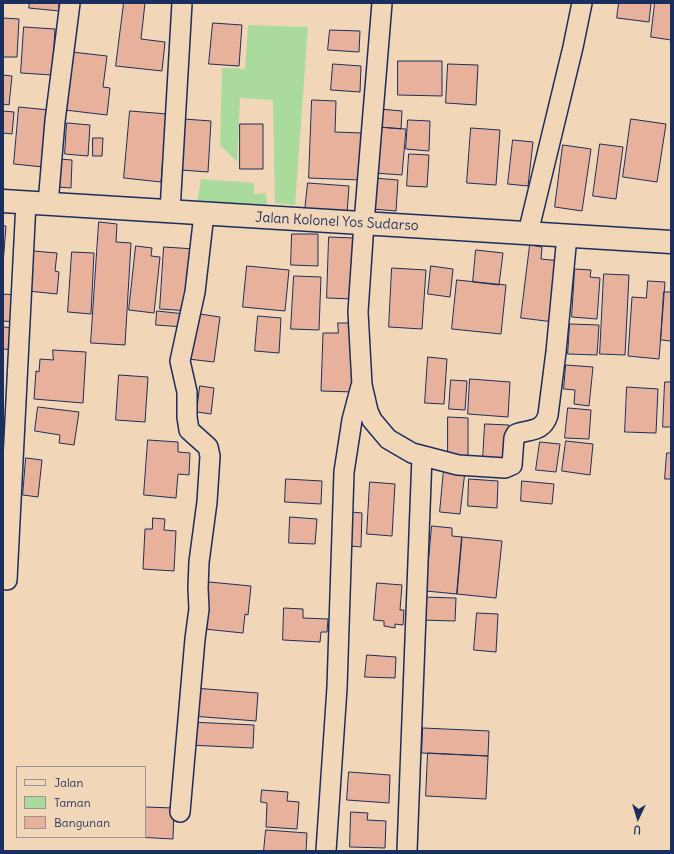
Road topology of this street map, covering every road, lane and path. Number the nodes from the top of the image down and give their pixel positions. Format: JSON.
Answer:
{"nodes":[{"id":1,"x":70,"y":3,"type":"edge"},
{"id":2,"x":182,"y":3,"type":"edge"},
{"id":3,"x":382,"y":3,"type":"edge"},
{"id":4,"x":582,"y":3,"type":"edge"},
{"id":5,"x":3,"y":201,"type":"edge"},
{"id":6,"x":26,"y":202,"type":"junction"},
{"id":7,"x":48,"y":204,"type":"junction"},
{"id":8,"x":170,"y":211,"type":"junction"},
{"id":9,"x":204,"y":214,"type":"junction"},
{"id":10,"x":364,"y":223,"type":"junction"},
{"id":11,"x":528,"y":233,"type":"junction"},
{"id":12,"x":567,"y":236,"type":"junction"},
{"id":13,"x":671,"y":242,"type":"edge"},
{"id":14,"x":362,"y":385,"type":"junction"},
{"id":15,"x":422,"y":456,"type":"junction"},
{"id":16,"x":8,"y":580,"type":"dead end"},
{"id":17,"x":180,"y":812,"type":"dead end"},
{"id":18,"x":326,"y":851,"type":"edge"},
{"id":19,"x":407,"y":851,"type":"edge"}],
"edges":[{"from":1,"to":7,"type":"street"},
{"from":2,"to":8,"type":"street"},
{"from":3,"to":10,"type":"street"},
{"from":4,"to":11,"type":"street"},
{"from":5,"to":6,"type":"street","name":"Jalan Kolonel Yos Sudarso"},
{"from":6,"to":7,"type":"street","name":"Jalan Kolonel Yos Sudarso"},
{"from":6,"to":16,"type":"street"},
{"from":7,"to":8,"type":"street","name":"Jalan Kolonel Yos Sudarso"},
{"from":8,"to":9,"type":"street","name":"Jalan Kolonel Yos Sudarso"},
{"from":9,"to":10,"type":"street","name":"Jalan Kolonel Yos Sudarso"},
{"from":9,"to":17,"type":"street"},
{"from":10,"to":11,"type":"street","name":"Jalan Kolonel Yos Sudarso"},
{"from":10,"to":14,"type":"street"},
{"from":11,"to":12,"type":"street","name":"Jalan Kolonel Yos Sudarso"},
{"from":12,"to":13,"type":"street","name":"Jalan Kolonel Yos Sudarso"},
{"from":12,"to":15,"type":"street"},
{"from":14,"to":15,"type":"street"},
{"from":14,"to":18,"type":"street"},
{"from":15,"to":19,"type":"street"}]}
